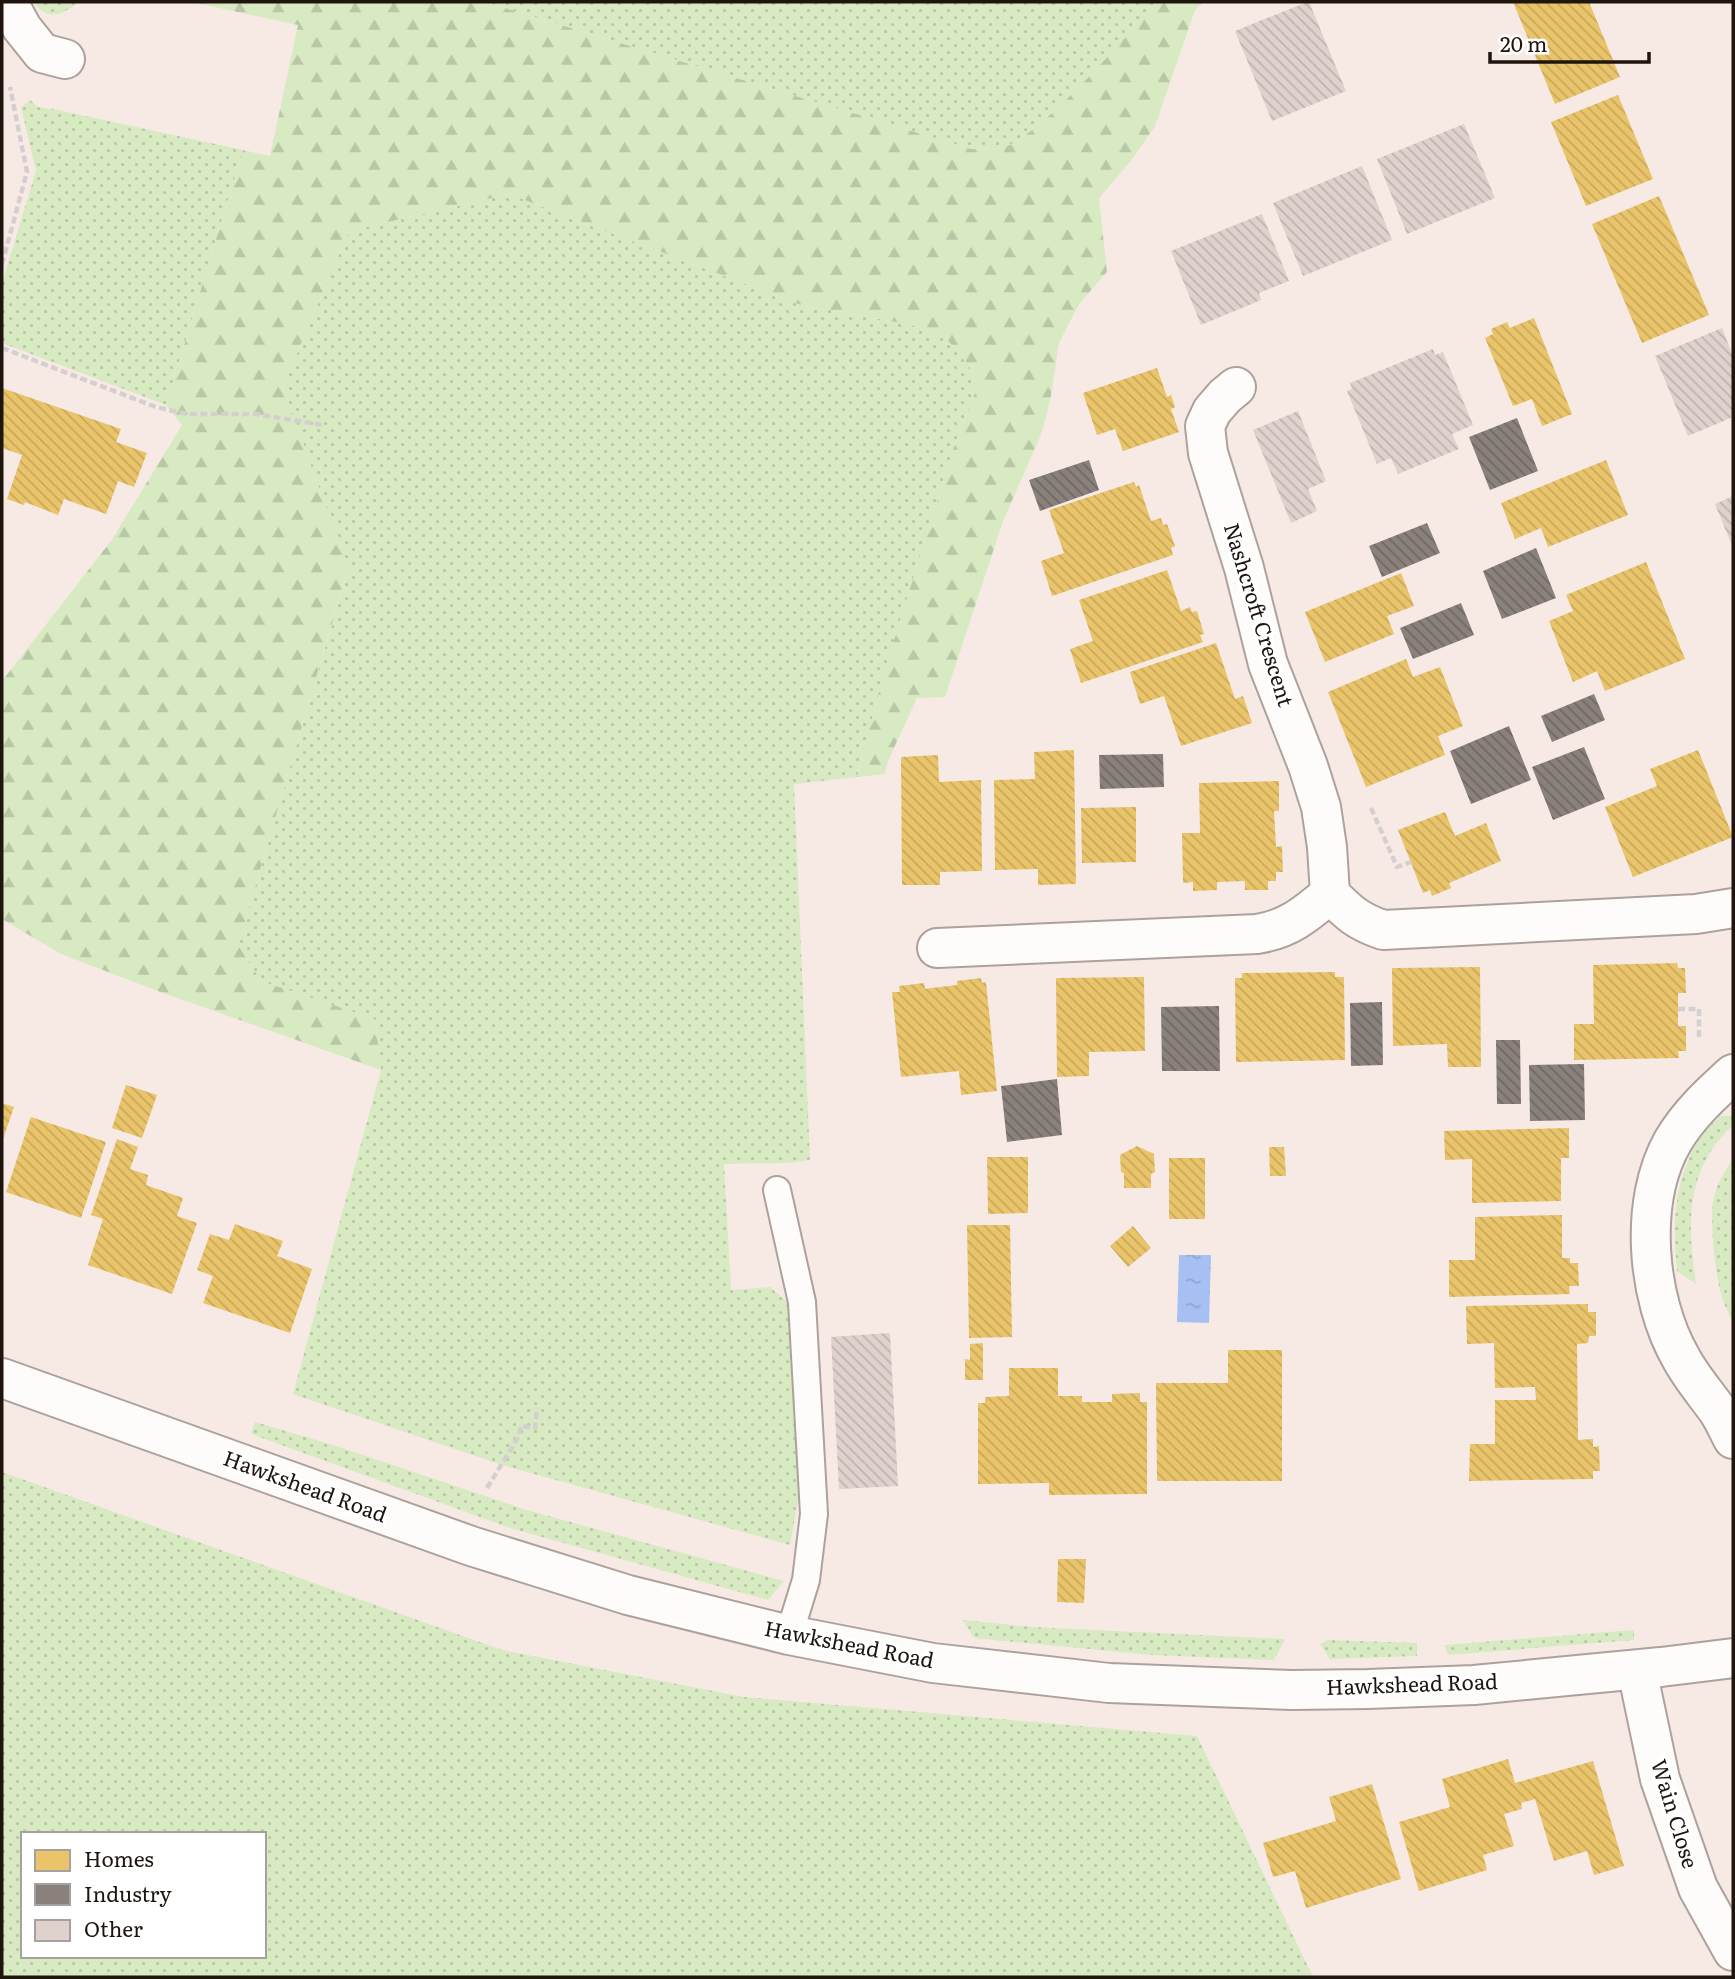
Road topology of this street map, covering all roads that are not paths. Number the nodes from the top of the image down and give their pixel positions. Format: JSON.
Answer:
{"nodes":[{"id":1,"x":8,"y":2,"type":"edge"},
{"id":2,"x":54,"y":56,"type":"road end"},
{"id":3,"x":1236,"y":387,"type":"dead end"},
{"id":4,"x":1330,"y":894,"type":"junction"},
{"id":5,"x":1733,"y":908,"type":"edge"},
{"id":6,"x":937,"y":948,"type":"dead end"},
{"id":7,"x":1733,"y":1074,"type":"edge"},
{"id":8,"x":777,"y":1190,"type":"dead end"},
{"id":9,"x":2,"y":1378,"type":"edge"},
{"id":10,"x":1733,"y":1439,"type":"edge"},
{"id":11,"x":789,"y":1635,"type":"junction"},
{"id":12,"x":1733,"y":1658,"type":"edge"},
{"id":13,"x":1637,"y":1670,"type":"junction"},
{"id":14,"x":1733,"y":1951,"type":"edge"}],
"edges":[{"from":1,"to":2,"type":"street"},
{"from":3,"to":4,"type":"street","name":"Nashcroft Crescent"},
{"from":4,"to":5,"type":"street"},
{"from":4,"to":6,"type":"street"},
{"from":7,"to":10,"type":"street"},
{"from":8,"to":11,"type":"lane"},
{"from":9,"to":11,"type":"street","name":"Hawkshead Road"},
{"from":11,"to":13,"type":"street","name":"Hawkshead Road"},
{"from":12,"to":13,"type":"street","name":"Hawkshead Road"},
{"from":13,"to":14,"type":"street","name":"Wain Close"}]}
